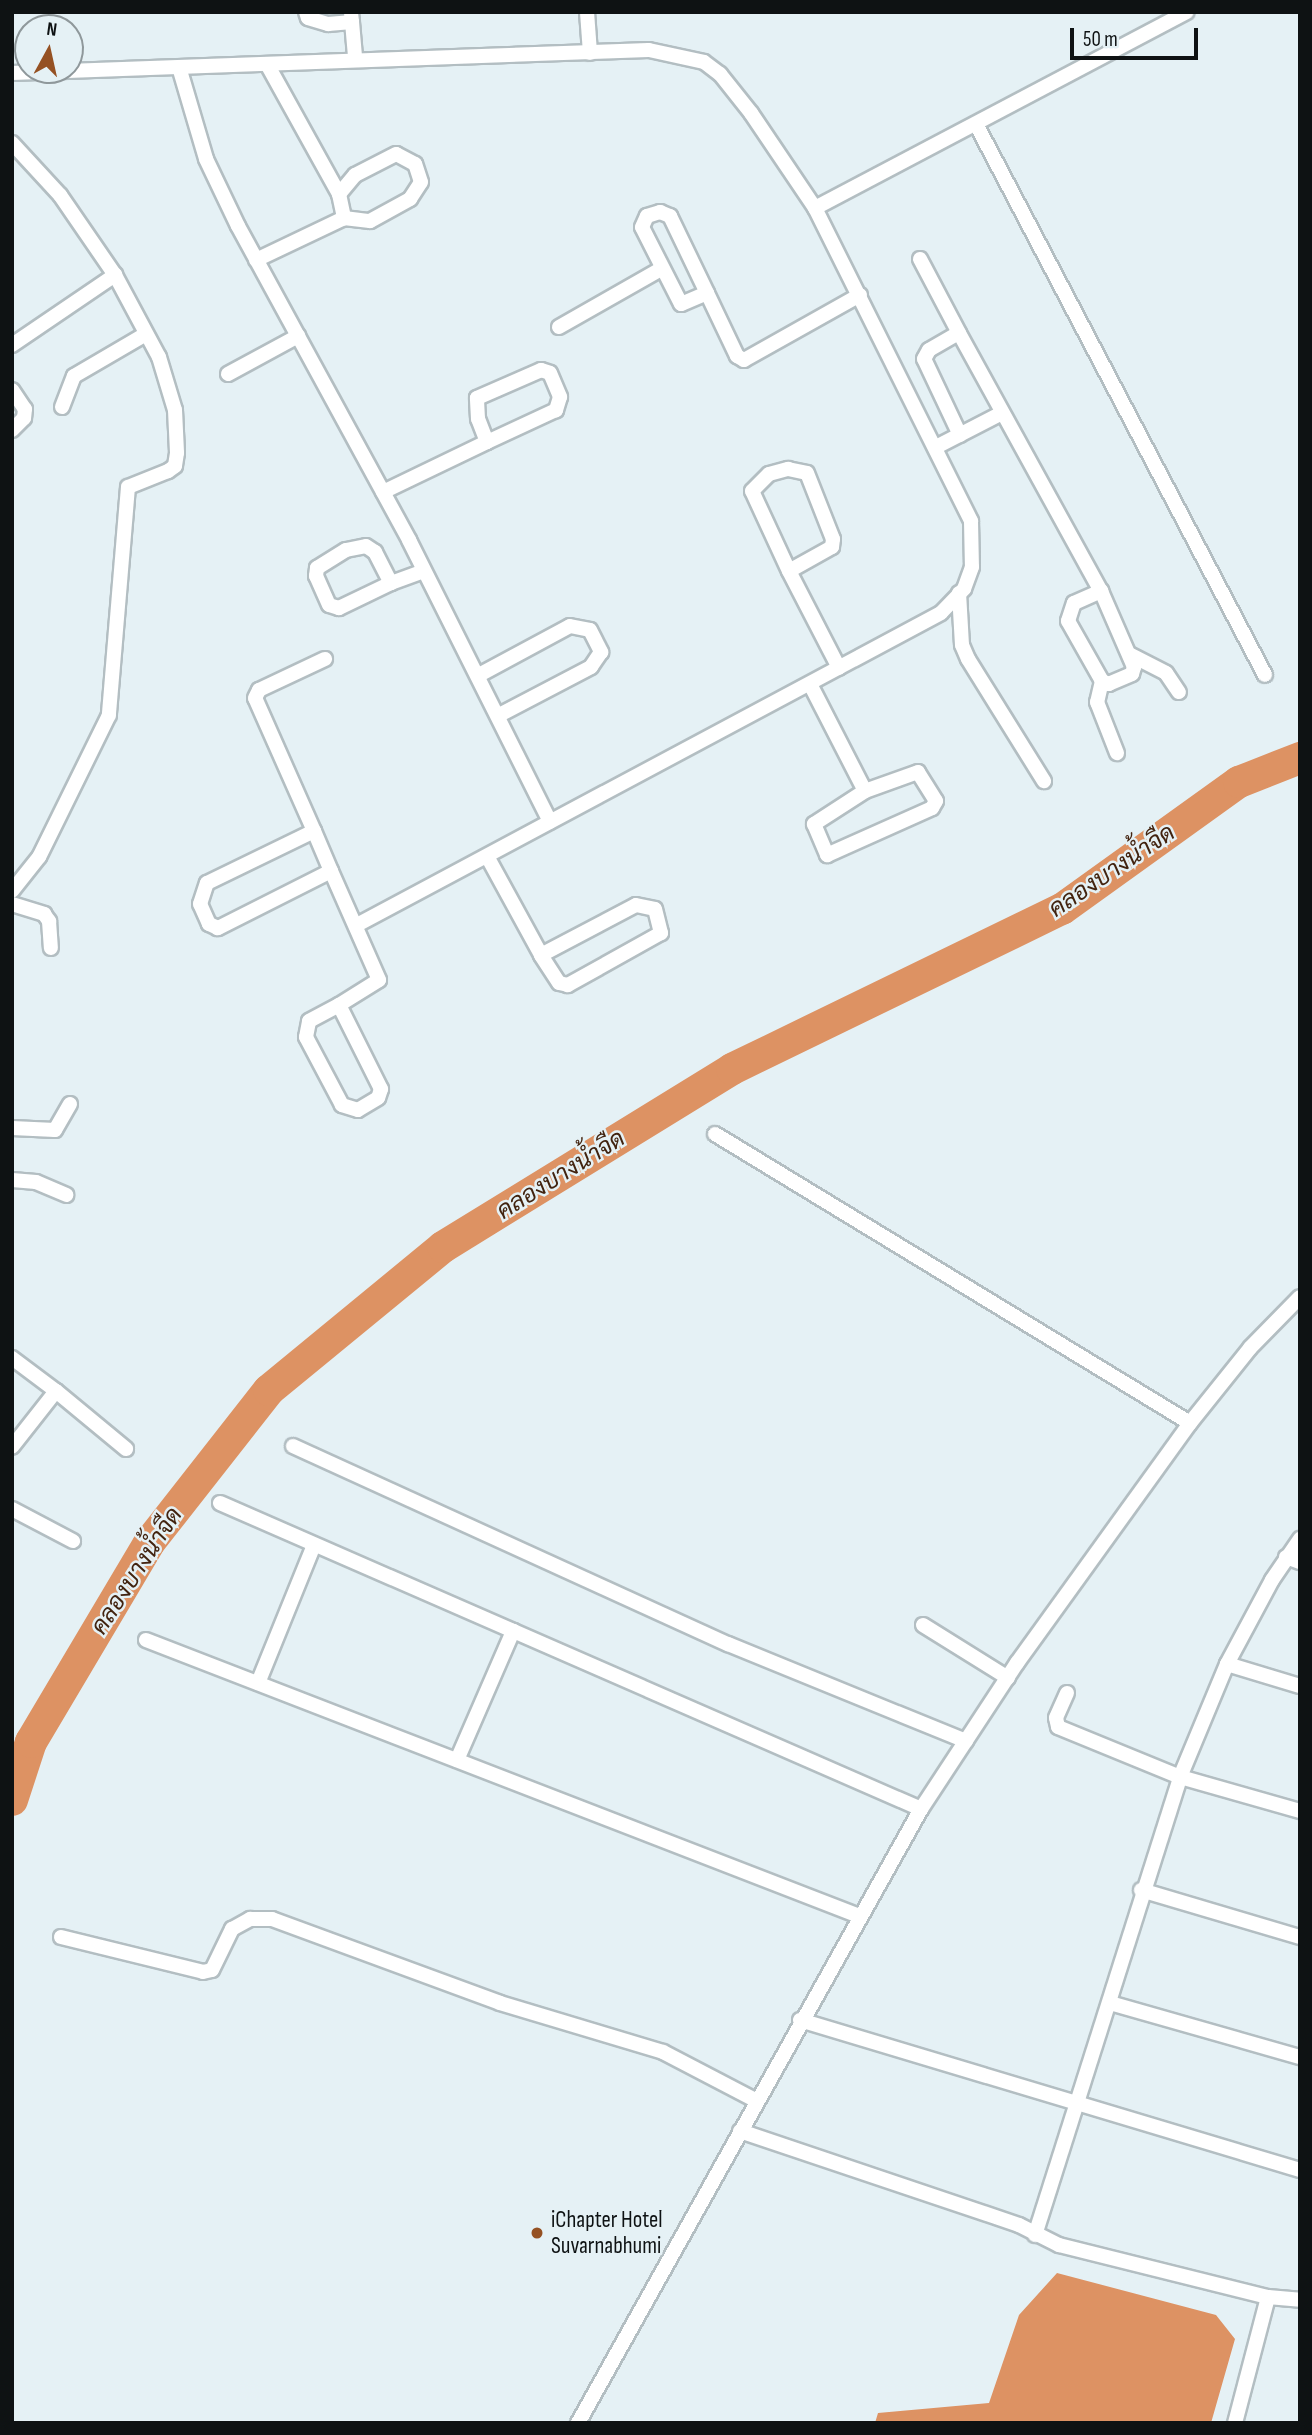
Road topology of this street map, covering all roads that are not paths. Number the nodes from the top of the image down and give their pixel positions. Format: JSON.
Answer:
{"nodes":[{"id":1,"x":306,"y":12,"type":"edge"},
{"id":2,"x":587,"y":12,"type":"edge"},
{"id":3,"x":1186,"y":12,"type":"edge"},
{"id":4,"x":351,"y":17,"type":"edge"},
{"id":5,"x":590,"y":53,"type":"junction"},
{"id":6,"x":355,"y":60,"type":"junction"},
{"id":7,"x":267,"y":64,"type":"junction"},
{"id":8,"x":179,"y":67,"type":"junction"},
{"id":9,"x":12,"y":73,"type":"edge"},
{"id":10,"x":976,"y":124,"type":"junction"},
{"id":11,"x":12,"y":144,"type":"edge"},
{"id":12,"x":339,"y":194,"type":"junction"},
{"id":13,"x":815,"y":208,"type":"junction"},
{"id":14,"x":344,"y":218,"type":"junction"},
{"id":15,"x":920,"y":259,"type":"dead end"},
{"id":16,"x":256,"y":260,"type":"junction"},
{"id":17,"x":661,"y":269,"type":"junction"},
{"id":18,"x":115,"y":275,"type":"junction"},
{"id":19,"x":707,"y":293,"type":"junction"},
{"id":20,"x":860,"y":295,"type":"junction"},
{"id":21,"x":559,"y":327,"type":"dead end"},
{"id":22,"x":959,"y":332,"type":"junction"},
{"id":23,"x":146,"y":334,"type":"junction"},
{"id":24,"x":298,"y":336,"type":"junction"},
{"id":25,"x":12,"y":345,"type":"edge"},
{"id":26,"x":228,"y":374,"type":"dead end"},
{"id":27,"x":12,"y":390,"type":"edge"},
{"id":28,"x":62,"y":407,"type":"dead end"},
{"id":29,"x":1000,"y":414,"type":"junction"},
{"id":30,"x":12,"y":430,"type":"edge"},
{"id":31,"x":960,"y":435,"type":"junction"},
{"id":32,"x":486,"y":442,"type":"junction"},
{"id":33,"x":936,"y":447,"type":"junction"},
{"id":34,"x":383,"y":492,"type":"junction"},
{"id":35,"x":424,"y":571,"type":"junction"},
{"id":36,"x":789,"y":571,"type":"junction"},
{"id":37,"x":391,"y":583,"type":"junction"},
{"id":38,"x":1101,"y":591,"type":"junction"},
{"id":39,"x":959,"y":593,"type":"junction"},
{"id":40,"x":1130,"y":655,"type":"junction"},
{"id":41,"x":326,"y":659,"type":"dead end"},
{"id":42,"x":839,"y":668,"type":"junction"},
{"id":43,"x":479,"y":675,"type":"junction"},
{"id":44,"x":1265,"y":675,"type":"dead end"},
{"id":45,"x":1102,"y":681,"type":"junction"},
{"id":46,"x":810,"y":684,"type":"junction"},
{"id":47,"x":1179,"y":692,"type":"dead end"},
{"id":48,"x":499,"y":715,"type":"junction"},
{"id":49,"x":1117,"y":753,"type":"dead end"},
{"id":50,"x":1044,"y":781,"type":"dead end"},
{"id":51,"x":864,"y":791,"type":"junction"},
{"id":52,"x":550,"y":822,"type":"junction"},
{"id":53,"x":314,"y":831,"type":"junction"},
{"id":54,"x":488,"y":858,"type":"junction"},
{"id":55,"x":331,"y":871,"type":"junction"},
{"id":56,"x":12,"y":891,"type":"edge"},
{"id":57,"x":12,"y":904,"type":"edge"},
{"id":58,"x":357,"y":925,"type":"junction"},
{"id":59,"x":51,"y":948,"type":"dead end"},
{"id":60,"x":541,"y":955,"type":"junction"},
{"id":61,"x":339,"y":1005,"type":"junction"},
{"id":62,"x":70,"y":1104,"type":"dead end"},
{"id":63,"x":12,"y":1128,"type":"edge"},
{"id":64,"x":715,"y":1134,"type":"dead end"},
{"id":65,"x":12,"y":1180,"type":"edge"},
{"id":66,"x":66,"y":1195,"type":"dead end"},
{"id":67,"x":1300,"y":1297,"type":"edge"},
{"id":68,"x":12,"y":1358,"type":"edge"},
{"id":69,"x":56,"y":1391,"type":"junction"},
{"id":70,"x":1190,"y":1423,"type":"junction"},
{"id":71,"x":293,"y":1446,"type":"dead end"},
{"id":72,"x":12,"y":1447,"type":"edge"},
{"id":73,"x":126,"y":1449,"type":"dead end"},
{"id":74,"x":220,"y":1503,"type":"dead end"},
{"id":75,"x":12,"y":1509,"type":"edge"},
{"id":76,"x":1300,"y":1539,"type":"edge"},
{"id":77,"x":73,"y":1541,"type":"dead end"},
{"id":78,"x":314,"y":1545,"type":"junction"},
{"id":79,"x":1293,"y":1559,"type":"edge"},
{"id":80,"x":923,"y":1625,"type":"dead end"},
{"id":81,"x":513,"y":1631,"type":"junction"},
{"id":82,"x":146,"y":1640,"type":"dead end"},
{"id":83,"x":1227,"y":1664,"type":"junction"},
{"id":84,"x":1008,"y":1678,"type":"junction"},
{"id":85,"x":258,"y":1683,"type":"junction"},
{"id":86,"x":1300,"y":1686,"type":"edge"},
{"id":87,"x":1067,"y":1693,"type":"dead end"},
{"id":88,"x":966,"y":1741,"type":"junction"},
{"id":89,"x":457,"y":1760,"type":"junction"},
{"id":90,"x":1180,"y":1777,"type":"junction"},
{"id":91,"x":921,"y":1809,"type":"junction"},
{"id":92,"x":1300,"y":1811,"type":"edge"},
{"id":93,"x":1141,"y":1890,"type":"junction"},
{"id":94,"x":859,"y":1916,"type":"junction"},
{"id":95,"x":61,"y":1937,"type":"dead end"},
{"id":96,"x":1300,"y":1937,"type":"edge"},
{"id":97,"x":1110,"y":2003,"type":"junction"},
{"id":98,"x":800,"y":2020,"type":"junction"},
{"id":99,"x":1300,"y":2057,"type":"edge"},
{"id":100,"x":757,"y":2101,"type":"junction"},
{"id":101,"x":1078,"y":2103,"type":"junction"},
{"id":102,"x":740,"y":2131,"type":"junction"},
{"id":103,"x":1300,"y":2170,"type":"edge"},
{"id":104,"x":1035,"y":2235,"type":"junction"},
{"id":105,"x":1268,"y":2297,"type":"junction"},
{"id":106,"x":1300,"y":2300,"type":"edge"},
{"id":107,"x":578,"y":2423,"type":"edge"},
{"id":108,"x":1235,"y":2423,"type":"edge"}],
"edges":[{"from":1,"to":4,"type":"street"},
{"from":2,"to":5,"type":"street"},
{"from":3,"to":10,"type":"street"},
{"from":4,"to":6,"type":"street"},
{"from":5,"to":6,"type":"street"},
{"from":5,"to":13,"type":"street"},
{"from":6,"to":7,"type":"street"},
{"from":7,"to":8,"type":"street"},
{"from":7,"to":12,"type":"street"},
{"from":8,"to":9,"type":"street"},
{"from":8,"to":16,"type":"street"},
{"from":10,"to":13,"type":"street"},
{"from":10,"to":44,"type":"street"},
{"from":11,"to":18,"type":"street"},
{"from":12,"to":14,"type":"street"},
{"from":12,"to":14,"type":"street"},
{"from":13,"to":20,"type":"street"},
{"from":14,"to":16,"type":"street"},
{"from":15,"to":22,"type":"street"},
{"from":16,"to":24,"type":"street"},
{"from":17,"to":19,"type":"street"},
{"from":17,"to":19,"type":"street"},
{"from":17,"to":21,"type":"street"},
{"from":18,"to":23,"type":"street"},
{"from":18,"to":25,"type":"street"},
{"from":19,"to":20,"type":"street"},
{"from":20,"to":33,"type":"street"},
{"from":22,"to":29,"type":"street"},
{"from":22,"to":31,"type":"street"},
{"from":23,"to":28,"type":"street"},
{"from":23,"to":56,"type":"street"},
{"from":24,"to":26,"type":"street"},
{"from":24,"to":34,"type":"street"},
{"from":27,"to":30,"type":"street"},
{"from":29,"to":31,"type":"street"},
{"from":29,"to":38,"type":"street"},
{"from":31,"to":33,"type":"street"},
{"from":32,"to":32,"type":"street"},
{"from":32,"to":34,"type":"street"},
{"from":33,"to":39,"type":"street"},
{"from":34,"to":35,"type":"street"},
{"from":35,"to":37,"type":"street"},
{"from":35,"to":43,"type":"street"},
{"from":36,"to":36,"type":"street"},
{"from":36,"to":42,"type":"street"},
{"from":37,"to":37,"type":"street"},
{"from":38,"to":40,"type":"street"},
{"from":38,"to":45,"type":"street"},
{"from":39,"to":42,"type":"street"},
{"from":39,"to":50,"type":"street"},
{"from":40,"to":45,"type":"street"},
{"from":40,"to":47,"type":"street"},
{"from":41,"to":53,"type":"street"},
{"from":42,"to":46,"type":"street"},
{"from":43,"to":48,"type":"street"},
{"from":43,"to":48,"type":"street"},
{"from":45,"to":49,"type":"street"},
{"from":46,"to":51,"type":"street"},
{"from":46,"to":52,"type":"street"},
{"from":48,"to":52,"type":"street"},
{"from":51,"to":51,"type":"street"},
{"from":52,"to":54,"type":"street"},
{"from":53,"to":55,"type":"street"},
{"from":53,"to":55,"type":"street"},
{"from":54,"to":58,"type":"street"},
{"from":54,"to":60,"type":"street"},
{"from":55,"to":58,"type":"street"},
{"from":57,"to":59,"type":"street"},
{"from":58,"to":61,"type":"street"},
{"from":60,"to":60,"type":"street"},
{"from":61,"to":61,"type":"street"},
{"from":62,"to":63,"type":"street"},
{"from":64,"to":70,"type":"street"},
{"from":65,"to":66,"type":"street"},
{"from":67,"to":70,"type":"street"},
{"from":68,"to":69,"type":"street"},
{"from":69,"to":72,"type":"street"},
{"from":69,"to":73,"type":"street"},
{"from":70,"to":84,"type":"street"},
{"from":71,"to":88,"type":"street"},
{"from":74,"to":78,"type":"street"},
{"from":75,"to":77,"type":"street"},
{"from":76,"to":79,"type":"street"},
{"from":78,"to":81,"type":"street"},
{"from":78,"to":85,"type":"street"},
{"from":79,"to":83,"type":"street"},
{"from":80,"to":84,"type":"street"},
{"from":81,"to":89,"type":"street"},
{"from":81,"to":91,"type":"street"},
{"from":82,"to":85,"type":"street"},
{"from":83,"to":86,"type":"street"},
{"from":83,"to":90,"type":"street"},
{"from":84,"to":88,"type":"street"},
{"from":85,"to":89,"type":"street"},
{"from":87,"to":90,"type":"street"},
{"from":88,"to":91,"type":"street"},
{"from":89,"to":94,"type":"street"},
{"from":90,"to":92,"type":"street"},
{"from":90,"to":93,"type":"street"},
{"from":91,"to":94,"type":"street"},
{"from":93,"to":96,"type":"street"},
{"from":93,"to":97,"type":"street"},
{"from":94,"to":98,"type":"street"},
{"from":95,"to":100,"type":"street"},
{"from":97,"to":99,"type":"street"},
{"from":97,"to":101,"type":"street"},
{"from":98,"to":100,"type":"street"},
{"from":98,"to":101,"type":"street"},
{"from":100,"to":102,"type":"street"},
{"from":101,"to":103,"type":"street"},
{"from":101,"to":104,"type":"street"},
{"from":102,"to":104,"type":"street"},
{"from":102,"to":107,"type":"street"},
{"from":104,"to":105,"type":"street"},
{"from":105,"to":106,"type":"street"},
{"from":105,"to":108,"type":"street"}]}
